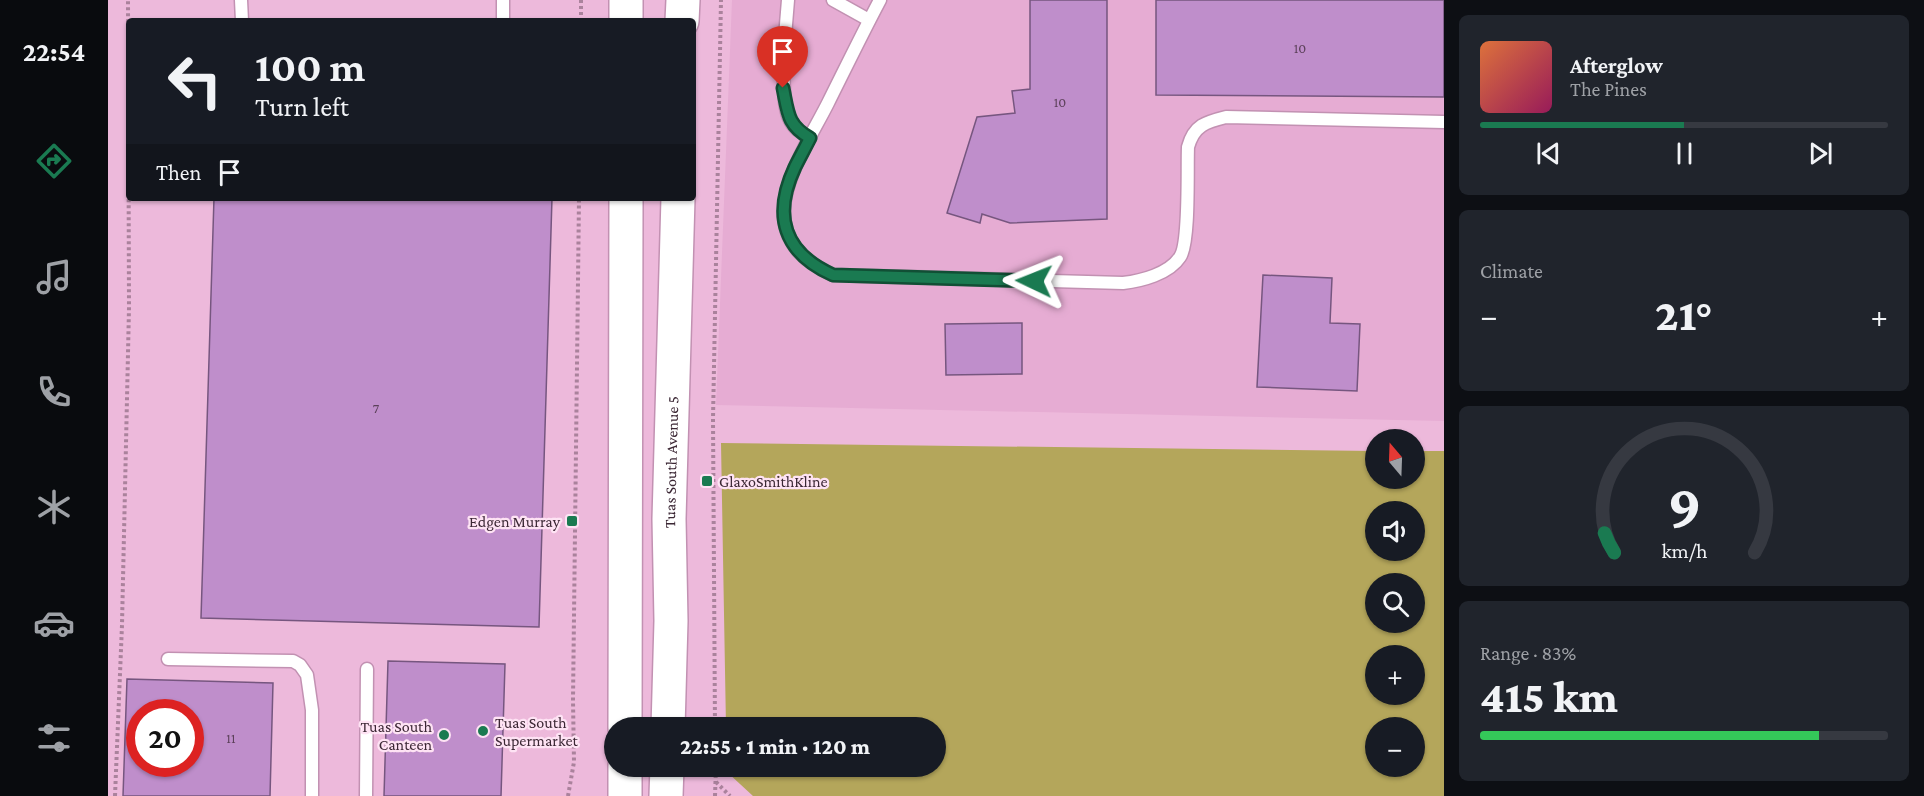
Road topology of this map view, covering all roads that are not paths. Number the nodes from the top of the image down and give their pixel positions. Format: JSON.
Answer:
{"nodes":[{"id":1,"x":241,"y":0,"type":"edge"},
{"id":2,"x":503,"y":0,"type":"edge"},
{"id":3,"x":626,"y":0,"type":"edge"},
{"id":4,"x":683,"y":0,"type":"edge"},
{"id":5,"x":788,"y":0,"type":"edge"},
{"id":6,"x":833,"y":0,"type":"edge"},
{"id":7,"x":880,"y":0,"type":"edge"},
{"id":8,"x":242,"y":18,"type":"edge"},
{"id":9,"x":503,"y":18,"type":"edge"},
{"id":10,"x":626,"y":18,"type":"edge"},
{"id":11,"x":682,"y":18,"type":"edge"},
{"id":12,"x":869,"y":20,"type":"junction"},
{"id":13,"x":1444,"y":122,"type":"edge"},
{"id":14,"x":810,"y":138,"type":"junction"},
{"id":15,"x":626,"y":201,"type":"edge"},
{"id":16,"x":678,"y":201,"type":"edge"},
{"id":17,"x":168,"y":659,"type":"dead end"},
{"id":18,"x":367,"y":669,"type":"dead end"},
{"id":19,"x":625,"y":717,"type":"edge"},
{"id":20,"x":668,"y":717,"type":"edge"},
{"id":21,"x":625,"y":777,"type":"edge"},
{"id":22,"x":667,"y":777,"type":"edge"},
{"id":23,"x":312,"y":796,"type":"edge"},
{"id":24,"x":366,"y":796,"type":"edge"},
{"id":25,"x":625,"y":796,"type":"edge"},
{"id":26,"x":666,"y":796,"type":"edge"}],
"edges":[{"from":1,"to":8,"type":"lane"},
{"from":2,"to":9,"type":"lane"},
{"from":3,"to":10,"type":"main road"},
{"from":4,"to":11,"type":"main road"},
{"from":5,"to":14,"type":"lane"},
{"from":6,"to":12,"type":"lane"},
{"from":7,"to":12,"type":"lane"},
{"from":12,"to":14,"type":"lane"},
{"from":13,"to":14,"type":"lane"},
{"from":15,"to":19,"type":"main road"},
{"from":16,"to":20,"type":"main road","name":"Tuas South Avenue 5"},
{"from":17,"to":23,"type":"lane"},
{"from":18,"to":24,"type":"lane"},
{"from":21,"to":25,"type":"main road"},
{"from":22,"to":26,"type":"main road"}]}
